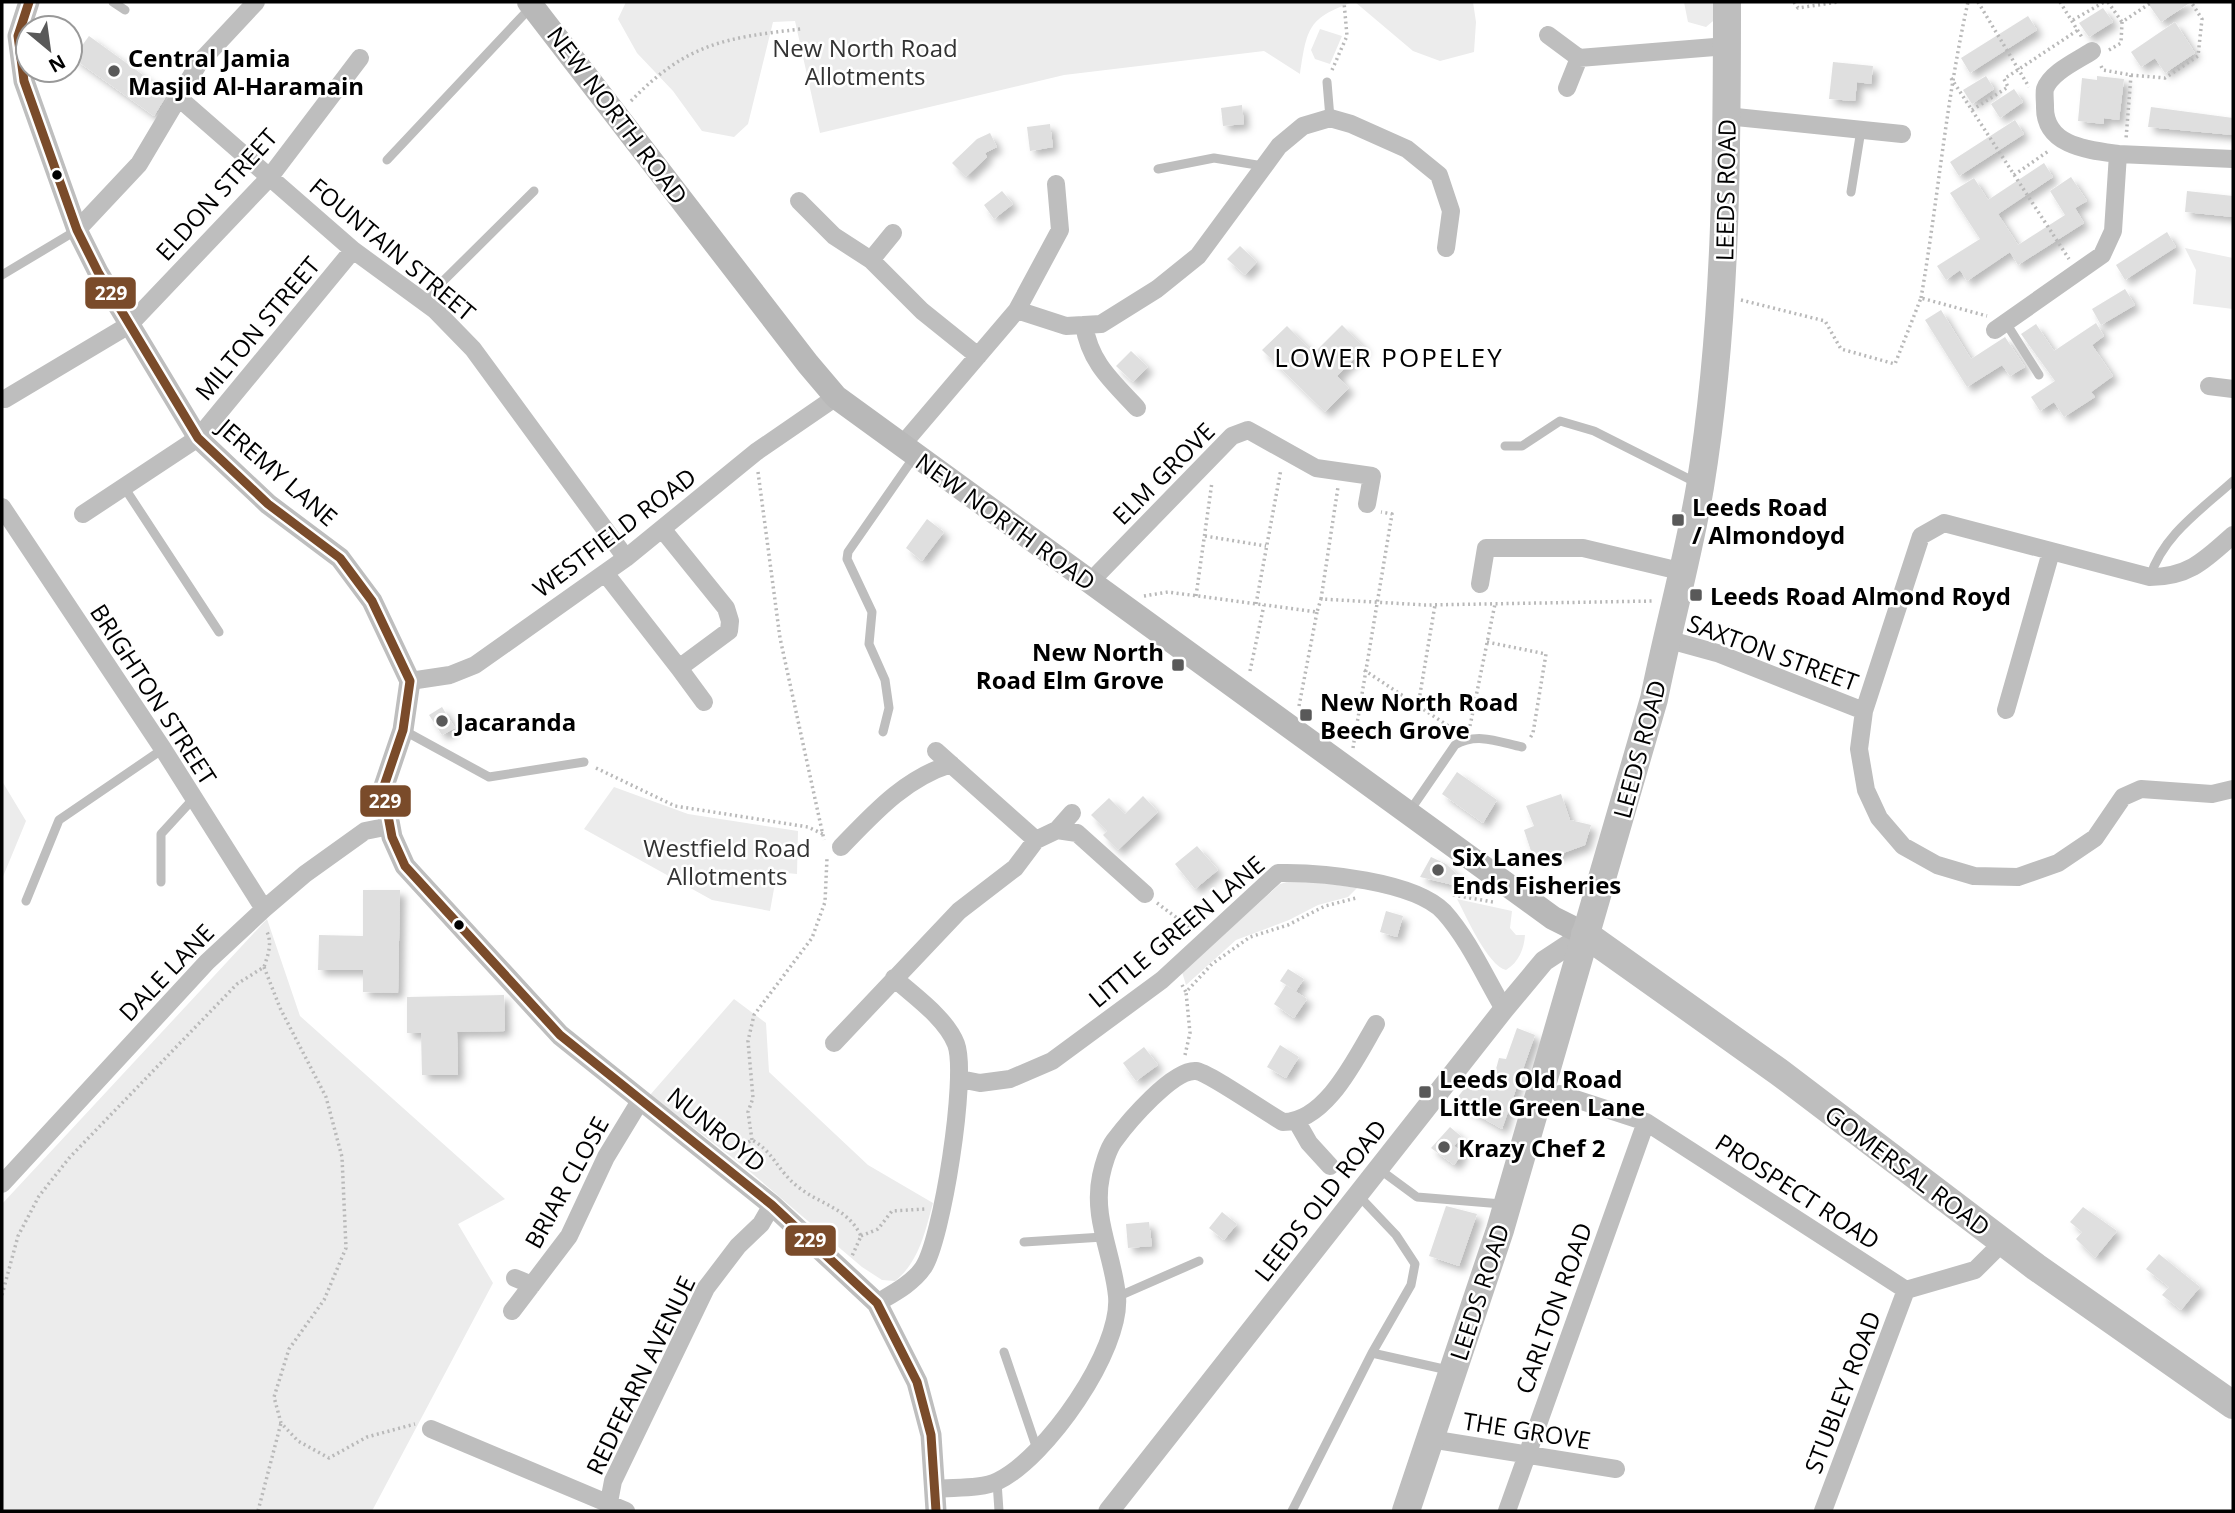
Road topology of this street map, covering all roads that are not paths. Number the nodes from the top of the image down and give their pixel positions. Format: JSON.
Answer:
{"nodes":[{"id":1,"x":29,"y":2,"type":"edge"},
{"id":2,"x":113,"y":2,"type":"edge"},
{"id":3,"x":256,"y":2,"type":"edge"},
{"id":4,"x":1727,"y":2,"type":"edge"},
{"id":5,"x":531,"y":4,"type":"edge"},
{"id":6,"x":125,"y":10,"type":"dead end"},
{"id":7,"x":1548,"y":35,"type":"dead end"},
{"id":8,"x":1727,"y":46,"type":"junction"},
{"id":9,"x":2094,"y":55,"type":"road end"},
{"id":10,"x":360,"y":58,"type":"dead end"},
{"id":11,"x":1579,"y":58,"type":"junction"},
{"id":12,"x":1327,"y":82,"type":"road end"},
{"id":13,"x":1567,"y":88,"type":"dead end"},
{"id":14,"x":180,"y":99,"type":"junction"},
{"id":15,"x":1726,"y":116,"type":"junction"},
{"id":16,"x":1330,"y":118,"type":"junction"},
{"id":17,"x":1861,"y":130,"type":"junction"},
{"id":18,"x":1902,"y":134,"type":"dead end"},
{"id":19,"x":2122,"y":154,"type":"junction"},
{"id":20,"x":2233,"y":159,"type":"edge"},
{"id":21,"x":387,"y":160,"type":"dead end"},
{"id":22,"x":1263,"y":166,"type":"junction"},
{"id":23,"x":1158,"y":169,"type":"dead end"},
{"id":24,"x":269,"y":177,"type":"junction"},
{"id":25,"x":1055,"y":184,"type":"dead end"},
{"id":26,"x":534,"y":191,"type":"dead end"},
{"id":27,"x":1851,"y":192,"type":"dead end"},
{"id":28,"x":799,"y":201,"type":"dead end"},
{"id":29,"x":77,"y":230,"type":"junction"},
{"id":30,"x":893,"y":233,"type":"dead end"},
{"id":31,"x":1446,"y":248,"type":"dead end"},
{"id":32,"x":354,"y":250,"type":"junction"},
{"id":33,"x":872,"y":260,"type":"junction"},
{"id":34,"x":2,"y":275,"type":"edge"},
{"id":35,"x":423,"y":301,"type":"junction"},
{"id":36,"x":1017,"y":310,"type":"junction"},
{"id":37,"x":129,"y":325,"type":"junction"},
{"id":38,"x":1084,"y":325,"type":"junction"},
{"id":39,"x":2003,"y":325,"type":"joint"},
{"id":40,"x":978,"y":356,"type":"junction"},
{"id":41,"x":2039,"y":375,"type":"dead end"},
{"id":42,"x":2209,"y":386,"type":"dead end"},
{"id":43,"x":2233,"y":389,"type":"edge"},
{"id":44,"x":836,"y":397,"type":"junction"},
{"id":45,"x":5,"y":398,"type":"dead end"},
{"id":46,"x":1138,"y":408,"type":"dead end"},
{"id":47,"x":198,"y":438,"type":"junction"},
{"id":48,"x":1506,"y":446,"type":"dead end"},
{"id":49,"x":909,"y":450,"type":"junction"},
{"id":50,"x":2233,"y":481,"type":"edge"},
{"id":51,"x":1700,"y":484,"type":"junction"},
{"id":52,"x":124,"y":487,"type":"junction"},
{"id":53,"x":1367,"y":504,"type":"dead end"},
{"id":54,"x":2,"y":507,"type":"edge"},
{"id":55,"x":83,"y":514,"type":"dead end"},
{"id":56,"x":663,"y":530,"type":"junction"},
{"id":57,"x":2233,"y":535,"type":"edge"},
{"id":58,"x":2051,"y":552,"type":"junction"},
{"id":59,"x":626,"y":558,"type":"junction"},
{"id":60,"x":1684,"y":572,"type":"junction"},
{"id":61,"x":605,"y":573,"type":"junction"},
{"id":62,"x":2150,"y":577,"type":"junction"},
{"id":63,"x":1090,"y":582,"type":"junction"},
{"id":64,"x":1480,"y":584,"type":"dead end"},
{"id":65,"x":219,"y":632,"type":"dead end"},
{"id":66,"x":1666,"y":639,"type":"junction"},
{"id":67,"x":679,"y":668,"type":"junction"},
{"id":68,"x":410,"y":681,"type":"junction"},
{"id":69,"x":704,"y":702,"type":"dead end"},
{"id":70,"x":2006,"y":710,"type":"dead end"},
{"id":71,"x":1864,"y":711,"type":"junction"},
{"id":72,"x":403,"y":730,"type":"junction"},
{"id":73,"x":883,"y":732,"type":"dead end"},
{"id":74,"x":1522,"y":747,"type":"road end"},
{"id":75,"x":163,"y":749,"type":"junction"},
{"id":76,"x":936,"y":751,"type":"dead end"},
{"id":77,"x":584,"y":762,"type":"road end"},
{"id":78,"x":951,"y":764,"type":"junction"},
{"id":79,"x":2233,"y":789,"type":"edge"},
{"id":80,"x":194,"y":798,"type":"junction"},
{"id":81,"x":1072,"y":813,"type":"dead end"},
{"id":82,"x":1408,"y":813,"type":"junction"},
{"id":83,"x":390,"y":826,"type":"junction"},
{"id":84,"x":1057,"y":830,"type":"junction"},
{"id":85,"x":1036,"y":840,"type":"junction"},
{"id":86,"x":831,"y":848,"type":"road end"},
{"id":87,"x":161,"y":883,"type":"dead end"},
{"id":88,"x":1144,"y":894,"type":"road end"},
{"id":89,"x":26,"y":901,"type":"dead end"},
{"id":90,"x":261,"y":912,"type":"junction"},
{"id":91,"x":1585,"y":934,"type":"junction"},
{"id":92,"x":894,"y":978,"type":"junction"},
{"id":93,"x":1504,"y":1009,"type":"junction"},
{"id":94,"x":1376,"y":1024,"type":"dead end"},
{"id":95,"x":834,"y":1043,"type":"dead end"},
{"id":96,"x":960,"y":1079,"type":"junction"},
{"id":97,"x":1560,"y":1094,"type":"dead end"},
{"id":98,"x":640,"y":1101,"type":"junction"},
{"id":99,"x":1297,"y":1122,"type":"junction"},
{"id":100,"x":1646,"y":1122,"type":"junction"},
{"id":101,"x":1330,"y":1167,"type":"dead end"},
{"id":102,"x":1378,"y":1169,"type":"junction"},
{"id":103,"x":2,"y":1184,"type":"edge"},
{"id":104,"x":1358,"y":1195,"type":"junction"},
{"id":105,"x":772,"y":1205,"type":"junction"},
{"id":106,"x":1507,"y":1205,"type":"junction"},
{"id":107,"x":1103,"y":1237,"type":"junction"},
{"id":108,"x":1024,"y":1242,"type":"dead end"},
{"id":109,"x":2003,"y":1242,"type":"junction"},
{"id":110,"x":1199,"y":1261,"type":"dead end"},
{"id":111,"x":1906,"y":1290,"type":"junction"},
{"id":112,"x":1117,"y":1297,"type":"junction"},
{"id":113,"x":877,"y":1303,"type":"junction"},
{"id":114,"x":512,"y":1311,"type":"dead end"},
{"id":115,"x":1004,"y":1352,"type":"dead end"},
{"id":116,"x":1372,"y":1353,"type":"junction"},
{"id":117,"x":1453,"y":1372,"type":"junction"},
{"id":118,"x":2233,"y":1405,"type":"edge"},
{"id":119,"x":431,"y":1429,"type":"road end"},
{"id":120,"x":1430,"y":1439,"type":"junction"},
{"id":121,"x":1037,"y":1451,"type":"junction"},
{"id":122,"x":1527,"y":1455,"type":"junction"},
{"id":123,"x":1616,"y":1469,"type":"dead end"},
{"id":124,"x":997,"y":1482,"type":"junction"},
{"id":125,"x":935,"y":1489,"type":"junction"},
{"id":126,"x":609,"y":1502,"type":"junction"},
{"id":127,"x":626,"y":1511,"type":"edge"},
{"id":128,"x":936,"y":1511,"type":"edge"},
{"id":129,"x":999,"y":1511,"type":"edge"},
{"id":130,"x":1109,"y":1511,"type":"edge"},
{"id":131,"x":1292,"y":1511,"type":"edge"},
{"id":132,"x":1406,"y":1511,"type":"edge"},
{"id":133,"x":1507,"y":1511,"type":"edge"},
{"id":134,"x":1823,"y":1511,"type":"edge"}],
"edges":[{"from":1,"to":29,"type":"street","name":"JEREMY LANE"},
{"from":2,"to":6,"type":"lane"},
{"from":3,"to":14,"type":"street"},
{"from":4,"to":8,"type":"main road","name":"LEEDS ROAD"},
{"from":5,"to":21,"type":"lane"},
{"from":5,"to":44,"type":"main road","name":"NEW NORTH ROAD"},
{"from":7,"to":11,"type":"street"},
{"from":8,"to":11,"type":"street"},
{"from":8,"to":15,"type":"main road","name":"LEEDS ROAD"},
{"from":9,"to":19,"type":"street"},
{"from":10,"to":24,"type":"street","name":"ELDON STREET"},
{"from":11,"to":13,"type":"street"},
{"from":12,"to":16,"type":"lane"},
{"from":14,"to":24,"type":"street","name":"FOUNTAIN STREET"},
{"from":14,"to":29,"type":"street"},
{"from":15,"to":17,"type":"street"},
{"from":15,"to":51,"type":"main road","name":"LEEDS ROAD"},
{"from":16,"to":22,"type":"street"},
{"from":16,"to":31,"type":"street"},
{"from":17,"to":18,"type":"street"},
{"from":17,"to":27,"type":"lane"},
{"from":19,"to":20,"type":"street"},
{"from":19,"to":39,"type":"street"},
{"from":22,"to":23,"type":"lane"},
{"from":22,"to":38,"type":"street"},
{"from":24,"to":32,"type":"street","name":"FOUNTAIN STREET"},
{"from":24,"to":37,"type":"street","name":"ELDON STREET"},
{"from":25,"to":36,"type":"street"},
{"from":26,"to":35,"type":"lane"},
{"from":28,"to":33,"type":"street"},
{"from":29,"to":34,"type":"lane"},
{"from":29,"to":37,"type":"street","name":"JEREMY LANE"},
{"from":30,"to":33,"type":"street"},
{"from":32,"to":35,"type":"street","name":"FOUNTAIN STREET"},
{"from":32,"to":47,"type":"street","name":"MILTON STREET"},
{"from":33,"to":40,"type":"street"},
{"from":35,"to":59,"type":"street","name":"FOUNTAIN STREET"},
{"from":36,"to":38,"type":"street"},
{"from":36,"to":40,"type":"street"},
{"from":37,"to":45,"type":"street","name":"ELDON STREET"},
{"from":37,"to":47,"type":"street","name":"JEREMY LANE"},
{"from":38,"to":46,"type":"street"},
{"from":39,"to":41,"type":"lane"},
{"from":40,"to":49,"type":"street"},
{"from":42,"to":43,"type":"street"},
{"from":44,"to":49,"type":"main road","name":"NEW NORTH ROAD"},
{"from":44,"to":56,"type":"street","name":"WESTFIELD ROAD"},
{"from":47,"to":52,"type":"street","name":"MILTON STREET"},
{"from":47,"to":68,"type":"street","name":"JEREMY LANE"},
{"from":48,"to":51,"type":"lane"},
{"from":49,"to":63,"type":"main road","name":"NEW NORTH ROAD"},
{"from":49,"to":73,"type":"lane"},
{"from":50,"to":62,"type":"lane"},
{"from":51,"to":60,"type":"main road","name":"LEEDS ROAD"},
{"from":52,"to":55,"type":"street","name":"MILTON STREET"},
{"from":52,"to":65,"type":"lane"},
{"from":53,"to":63,"type":"street","name":"ELM GROVE"},
{"from":54,"to":75,"type":"street","name":"BRIGHTON STREET"},
{"from":56,"to":59,"type":"street","name":"WESTFIELD ROAD"},
{"from":56,"to":67,"type":"street"},
{"from":57,"to":62,"type":"street"},
{"from":58,"to":62,"type":"street"},
{"from":58,"to":70,"type":"street"},
{"from":58,"to":71,"type":"street"},
{"from":59,"to":61,"type":"street","name":"WESTFIELD ROAD"},
{"from":60,"to":64,"type":"street"},
{"from":60,"to":66,"type":"main road","name":"LEEDS ROAD"},
{"from":61,"to":67,"type":"street"},
{"from":61,"to":68,"type":"street","name":"WESTFIELD ROAD"},
{"from":63,"to":82,"type":"main road","name":"NEW NORTH ROAD"},
{"from":66,"to":71,"type":"street","name":"SAXTON STREET"},
{"from":66,"to":91,"type":"main road","name":"LEEDS ROAD"},
{"from":67,"to":69,"type":"street"},
{"from":68,"to":72,"type":"street"},
{"from":71,"to":79,"type":"street"},
{"from":72,"to":77,"type":"lane"},
{"from":72,"to":83,"type":"street"},
{"from":74,"to":82,"type":"lane"},
{"from":75,"to":80,"type":"street","name":"BRIGHTON STREET"},
{"from":75,"to":89,"type":"lane"},
{"from":76,"to":78,"type":"street"},
{"from":78,"to":85,"type":"street"},
{"from":78,"to":86,"type":"street"},
{"from":80,"to":87,"type":"lane"},
{"from":80,"to":90,"type":"street","name":"BRIGHTON STREET"},
{"from":81,"to":84,"type":"street"},
{"from":82,"to":91,"type":"main road","name":"NEW NORTH ROAD"},
{"from":83,"to":90,"type":"street","name":"DALE LANE"},
{"from":83,"to":98,"type":"street","name":"NUNROYD"},
{"from":84,"to":85,"type":"street"},
{"from":84,"to":88,"type":"street"},
{"from":85,"to":92,"type":"street"},
{"from":90,"to":103,"type":"street","name":"DALE LANE"},
{"from":91,"to":93,"type":"street","name":"LEEDS OLD ROAD"},
{"from":91,"to":106,"type":"main road","name":"LEEDS ROAD"},
{"from":91,"to":109,"type":"main road","name":"GOMERSAL ROAD"},
{"from":92,"to":95,"type":"street"},
{"from":92,"to":96,"type":"street"},
{"from":93,"to":96,"type":"street","name":"LITTLE GREEN LANE"},
{"from":93,"to":102,"type":"street","name":"LEEDS OLD ROAD"},
{"from":94,"to":99,"type":"street"},
{"from":96,"to":113,"type":"street"},
{"from":97,"to":100,"type":"street","name":"PROSPECT ROAD"},
{"from":98,"to":105,"type":"street","name":"NUNROYD"},
{"from":98,"to":114,"type":"street","name":"BRIAR CLOSE"},
{"from":99,"to":101,"type":"street"},
{"from":99,"to":107,"type":"street"},
{"from":100,"to":111,"type":"street","name":"PROSPECT ROAD"},
{"from":100,"to":122,"type":"street","name":"CARLTON ROAD"},
{"from":102,"to":104,"type":"street","name":"LEEDS OLD ROAD"},
{"from":102,"to":106,"type":"lane"},
{"from":104,"to":116,"type":"lane"},
{"from":104,"to":130,"type":"street","name":"LEEDS OLD ROAD"},
{"from":105,"to":113,"type":"street","name":"NUNROYD"},
{"from":105,"to":126,"type":"street","name":"REDFEARN AVENUE"},
{"from":106,"to":117,"type":"main road","name":"LEEDS ROAD"},
{"from":107,"to":108,"type":"lane"},
{"from":107,"to":112,"type":"street"},
{"from":109,"to":111,"type":"street"},
{"from":109,"to":118,"type":"main road","name":"GOMERSAL ROAD"},
{"from":110,"to":112,"type":"lane"},
{"from":111,"to":134,"type":"street","name":"STUBLEY ROAD"},
{"from":112,"to":121,"type":"street"},
{"from":113,"to":125,"type":"street","name":"NUNROYD"},
{"from":115,"to":121,"type":"lane"},
{"from":116,"to":117,"type":"lane"},
{"from":116,"to":131,"type":"lane"},
{"from":117,"to":120,"type":"main road","name":"LEEDS ROAD"},
{"from":119,"to":126,"type":"street"},
{"from":120,"to":122,"type":"street","name":"THE GROVE"},
{"from":120,"to":132,"type":"main road","name":"LEEDS ROAD"},
{"from":121,"to":124,"type":"street"},
{"from":122,"to":123,"type":"street","name":"THE GROVE"},
{"from":122,"to":133,"type":"street","name":"CARLTON ROAD"},
{"from":124,"to":125,"type":"street"},
{"from":124,"to":129,"type":"lane"},
{"from":125,"to":128,"type":"street","name":"NUNROYD"},
{"from":126,"to":127,"type":"street"}]}
